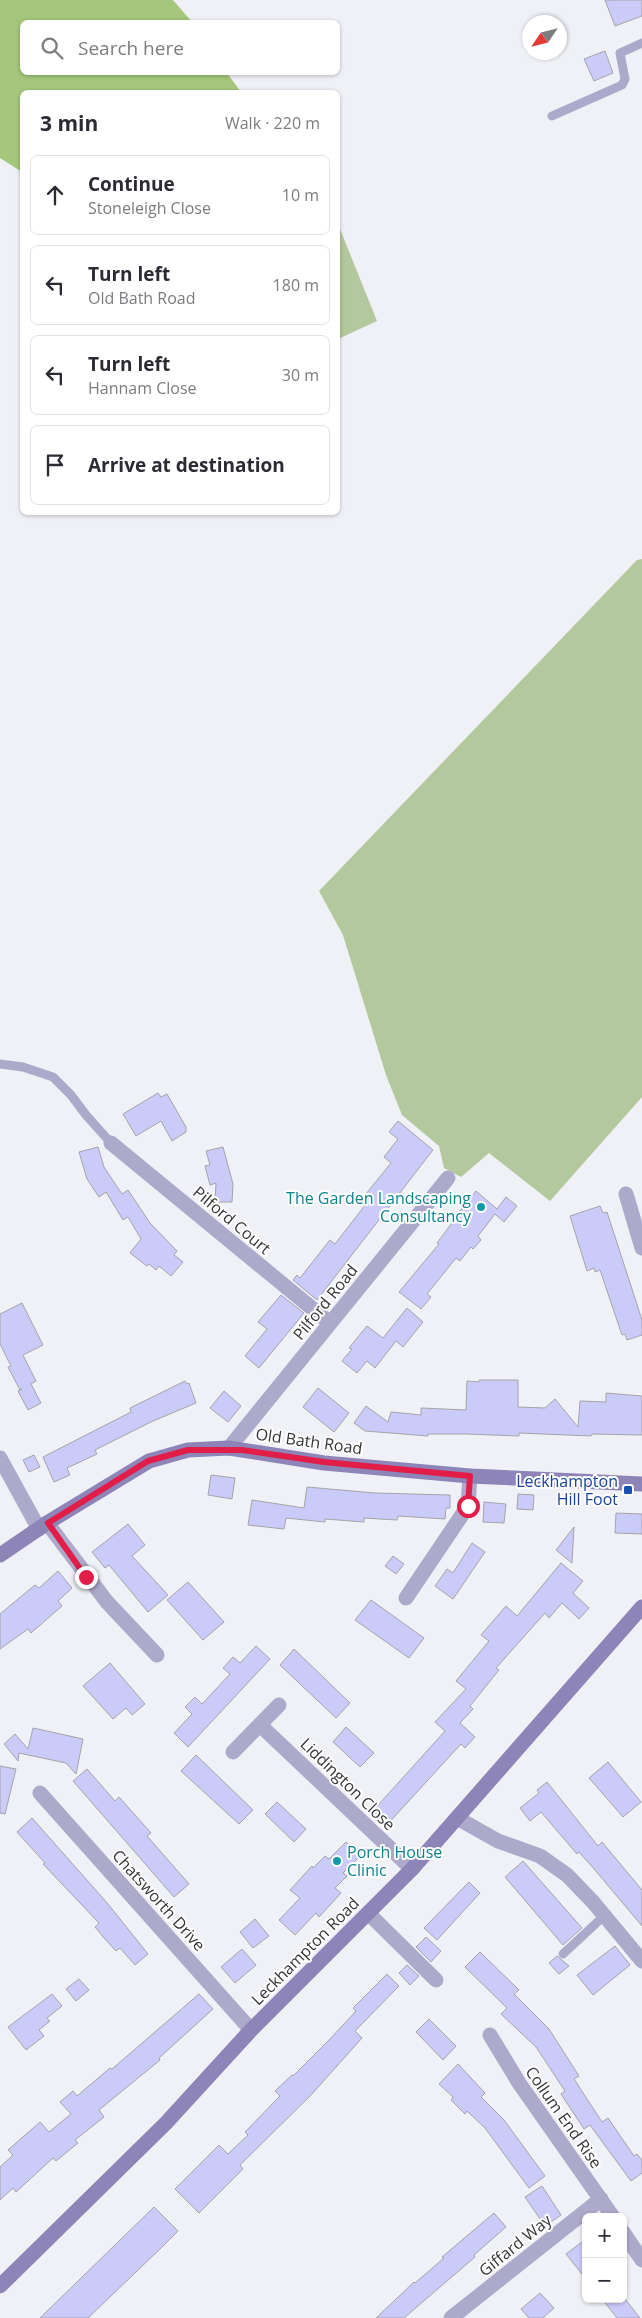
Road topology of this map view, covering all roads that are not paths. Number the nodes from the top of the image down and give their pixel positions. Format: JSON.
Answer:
{"nodes":[{"id":1,"x":642,"y":43,"type":"edge"},
{"id":2,"x":552,"y":116,"type":"dead end"},
{"id":3,"x":0,"y":1064,"type":"edge"},
{"id":4,"x":111,"y":1143,"type":"joint"},
{"id":5,"x":448,"y":1178,"type":"dead end"},
{"id":6,"x":626,"y":1194,"type":"dead end"},
{"id":7,"x":642,"y":1248,"type":"edge"},
{"id":8,"x":330,"y":1323,"type":"junction"},
{"id":9,"x":229,"y":1448,"type":"junction"},
{"id":10,"x":0,"y":1458,"type":"edge"},
{"id":11,"x":470,"y":1476,"type":"junction"},
{"id":12,"x":642,"y":1484,"type":"edge"},
{"id":13,"x":43,"y":1526,"type":"junction"},
{"id":14,"x":0,"y":1555,"type":"edge"},
{"id":15,"x":406,"y":1598,"type":"dead end"},
{"id":16,"x":642,"y":1607,"type":"edge"},
{"id":17,"x":157,"y":1655,"type":"dead end"},
{"id":18,"x":279,"y":1705,"type":"dead end"},
{"id":19,"x":260,"y":1724,"type":"junction"},
{"id":20,"x":233,"y":1752,"type":"dead end"},
{"id":21,"x":40,"y":1794,"type":"dead end"},
{"id":22,"x":457,"y":1818,"type":"junction"},
{"id":23,"x":412,"y":1869,"type":"junction"},
{"id":24,"x":368,"y":1913,"type":"junction"},
{"id":25,"x":605,"y":1916,"type":"junction"},
{"id":26,"x":563,"y":1954,"type":"dead end"},
{"id":27,"x":642,"y":1961,"type":"edge"},
{"id":28,"x":436,"y":1980,"type":"dead end"},
{"id":29,"x":251,"y":2030,"type":"junction"},
{"id":30,"x":490,"y":2035,"type":"dead end"},
{"id":31,"x":600,"y":2199,"type":"junction"},
{"id":32,"x":610,"y":2213,"type":"edge"},
{"id":33,"x":627,"y":2238,"type":"edge"},
{"id":34,"x":642,"y":2260,"type":"edge"},
{"id":35,"x":0,"y":2286,"type":"edge"},
{"id":36,"x":451,"y":2318,"type":"edge"}],
"edges":[{"from":1,"to":2,"type":"lane"},
{"from":3,"to":4,"type":"lane"},
{"from":4,"to":8,"type":"street","name":"Pilford Court"},
{"from":5,"to":8,"type":"street","name":"Pilford Road"},
{"from":6,"to":7,"type":"street"},
{"from":8,"to":9,"type":"street","name":"Pilford Road"},
{"from":9,"to":11,"type":"street","name":"Old Bath Road"},
{"from":9,"to":13,"type":"street","name":"Old Bath Road"},
{"from":10,"to":13,"type":"street"},
{"from":11,"to":12,"type":"street","name":"Old Bath Road"},
{"from":11,"to":15,"type":"street"},
{"from":13,"to":14,"type":"street","name":"Old Bath Road"},
{"from":13,"to":17,"type":"street"},
{"from":16,"to":22,"type":"street","name":"Leckhampton Road"},
{"from":18,"to":19,"type":"street"},
{"from":19,"to":20,"type":"street"},
{"from":19,"to":23,"type":"street","name":"Liddington Close"},
{"from":21,"to":29,"type":"street","name":"Chatsworth Drive"},
{"from":22,"to":23,"type":"street","name":"Leckhampton Road"},
{"from":22,"to":25,"type":"street"},
{"from":23,"to":24,"type":"street","name":"Leckhampton Road"},
{"from":24,"to":28,"type":"street"},
{"from":24,"to":29,"type":"street","name":"Leckhampton Road"},
{"from":25,"to":26,"type":"lane"},
{"from":25,"to":27,"type":"street"},
{"from":29,"to":35,"type":"street","name":"Leckhampton Road"},
{"from":30,"to":31,"type":"street","name":"Collum End Rise"},
{"from":31,"to":32,"type":"street","name":"Collum End Rise"},
{"from":31,"to":36,"type":"street","name":"Giffard Way"},
{"from":33,"to":34,"type":"street"}]}
